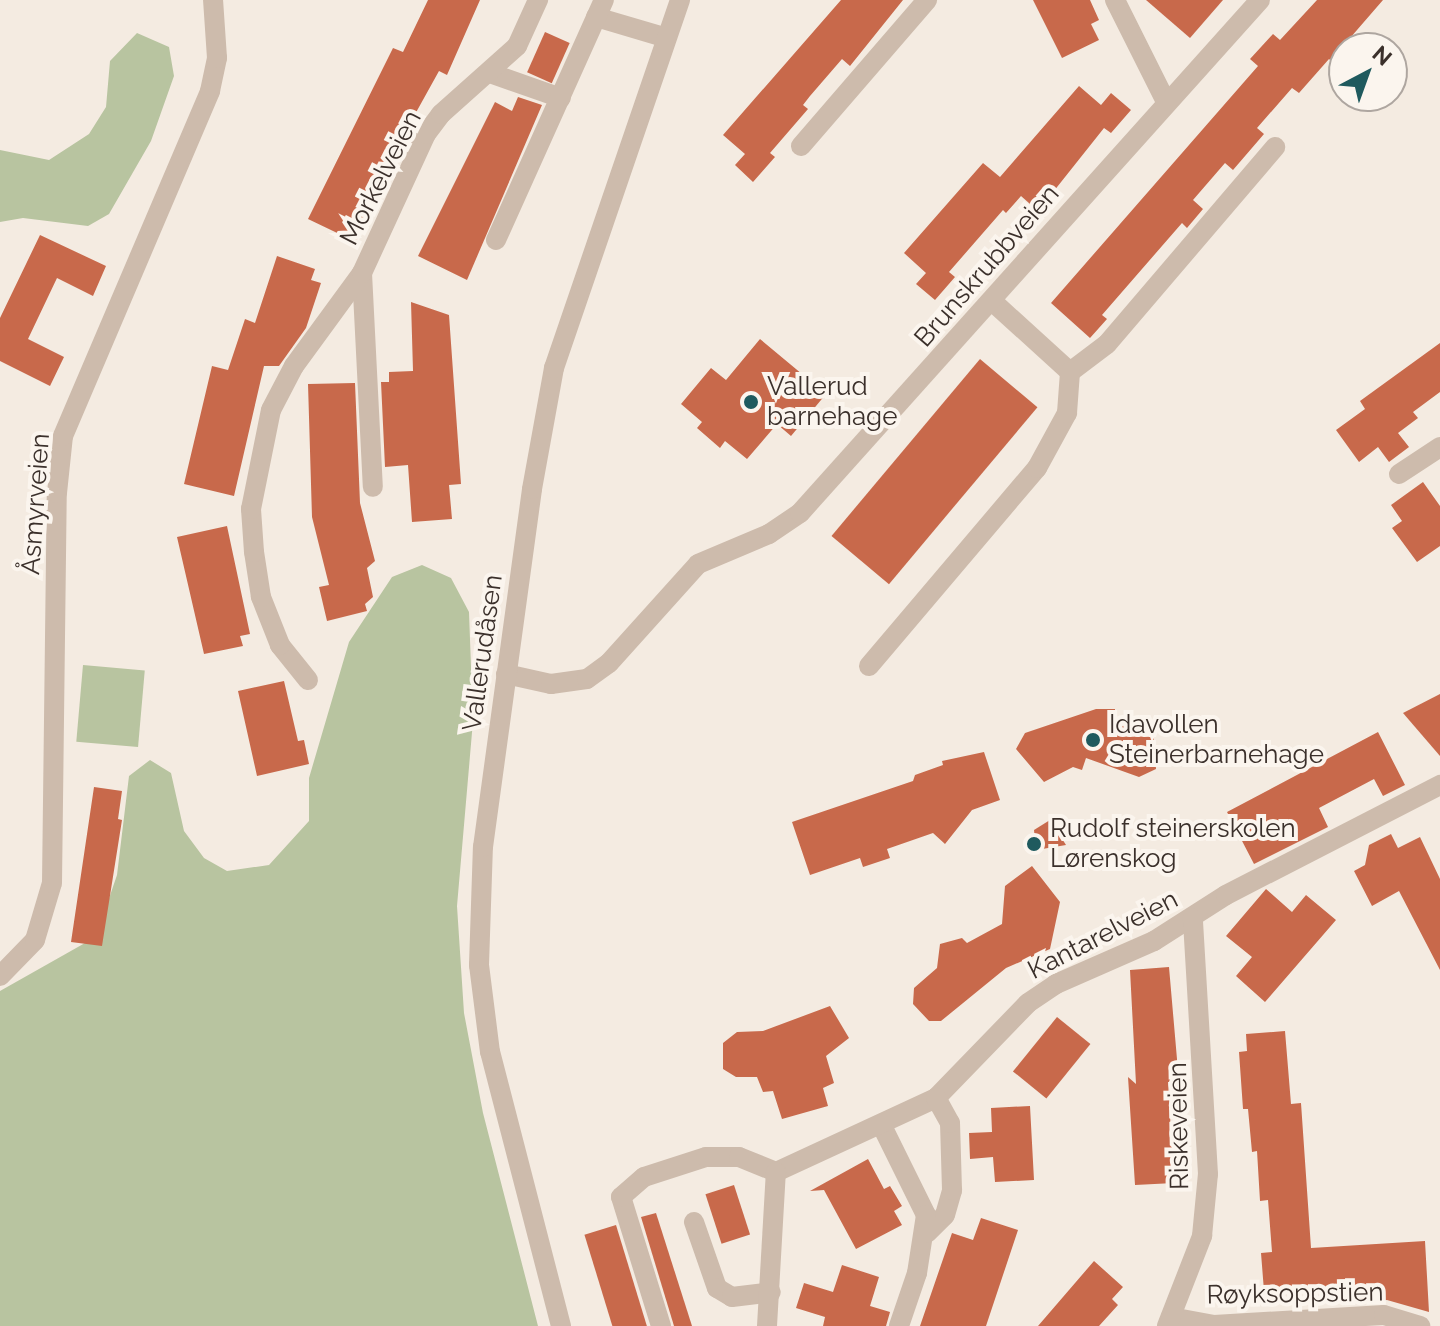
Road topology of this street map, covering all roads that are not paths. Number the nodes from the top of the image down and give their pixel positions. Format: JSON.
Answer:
{"nodes":[{"id":1,"x":213,"y":0,"type":"edge"},
{"id":2,"x":538,"y":0,"type":"edge"},
{"id":3,"x":680,"y":0,"type":"edge"},
{"id":4,"x":927,"y":0,"type":"edge"},
{"id":5,"x":1115,"y":0,"type":"edge"},
{"id":6,"x":1260,"y":0,"type":"edge"},
{"id":7,"x":600,"y":8,"type":"edge"},
{"id":8,"x":664,"y":37,"type":"junction"},
{"id":9,"x":490,"y":73,"type":"junction"},
{"id":10,"x":561,"y":98,"type":"junction"},
{"id":11,"x":1165,"y":100,"type":"junction"},
{"id":12,"x":801,"y":146,"type":"dead end"},
{"id":13,"x":1275,"y":147,"type":"dead end"},
{"id":14,"x":496,"y":240,"type":"dead end"},
{"id":15,"x":362,"y":273,"type":"junction"},
{"id":16,"x":992,"y":301,"type":"junction"},
{"id":17,"x":1070,"y":372,"type":"junction"},
{"id":18,"x":1440,"y":447,"type":"edge"},
{"id":19,"x":1399,"y":474,"type":"dead end"},
{"id":20,"x":373,"y":487,"type":"dead end"},
{"id":21,"x":869,"y":666,"type":"dead end"},
{"id":22,"x":506,"y":674,"type":"junction"},
{"id":23,"x":308,"y":680,"type":"dead end"},
{"id":24,"x":1437,"y":796,"type":"edge"},
{"id":25,"x":1193,"y":918,"type":"junction"},
{"id":26,"x":0,"y":976,"type":"edge"},
{"id":27,"x":936,"y":1098,"type":"junction"},
{"id":28,"x":882,"y":1126,"type":"junction"},
{"id":29,"x":776,"y":1172,"type":"junction"},
{"id":30,"x":694,"y":1222,"type":"dead end"},
{"id":31,"x":927,"y":1233,"type":"junction"},
{"id":32,"x":771,"y":1292,"type":"junction"},
{"id":33,"x":1169,"y":1321,"type":"edge"},
{"id":34,"x":561,"y":1326,"type":"edge"},
{"id":35,"x":661,"y":1326,"type":"edge"},
{"id":36,"x":767,"y":1326,"type":"edge"},
{"id":37,"x":899,"y":1326,"type":"edge"},
{"id":38,"x":1420,"y":1326,"type":"edge"}],
"edges":[{"from":1,"to":26,"type":"street","name":"Åsmyrveien"},
{"from":2,"to":9,"type":"street","name":"Morkelveien"},
{"from":3,"to":8,"type":"street","name":"Vallerudåsen"},
{"from":4,"to":12,"type":"street"},
{"from":5,"to":11,"type":"street"},
{"from":6,"to":11,"type":"street","name":"Brunskrubbveien"},
{"from":7,"to":8,"type":"street"},
{"from":7,"to":10,"type":"street"},
{"from":8,"to":22,"type":"street","name":"Vallerudåsen"},
{"from":9,"to":10,"type":"street"},
{"from":9,"to":15,"type":"street","name":"Morkelveien"},
{"from":10,"to":14,"type":"street"},
{"from":11,"to":16,"type":"street","name":"Brunskrubbveien"},
{"from":13,"to":17,"type":"street"},
{"from":15,"to":20,"type":"street","name":"Morkelveien"},
{"from":15,"to":23,"type":"street","name":"Morkelveien"},
{"from":16,"to":17,"type":"street"},
{"from":16,"to":22,"type":"street","name":"Brunskrubbveien"},
{"from":17,"to":21,"type":"street"},
{"from":18,"to":19,"type":"street"},
{"from":22,"to":34,"type":"street","name":"Vallerudåsen"},
{"from":24,"to":25,"type":"street","name":"Kantarelveien"},
{"from":25,"to":27,"type":"street","name":"Kantarelveien"},
{"from":25,"to":33,"type":"street","name":"Riskeveien"},
{"from":27,"to":28,"type":"street","name":"Kantarelveien"},
{"from":27,"to":31,"type":"street"},
{"from":28,"to":29,"type":"street","name":"Kantarelveien"},
{"from":28,"to":31,"type":"street"},
{"from":29,"to":32,"type":"street"},
{"from":29,"to":35,"type":"street"},
{"from":30,"to":32,"type":"street"},
{"from":31,"to":37,"type":"street"},
{"from":32,"to":36,"type":"street"},
{"from":33,"to":38,"type":"street","name":"Røyksoppstien"}]}
